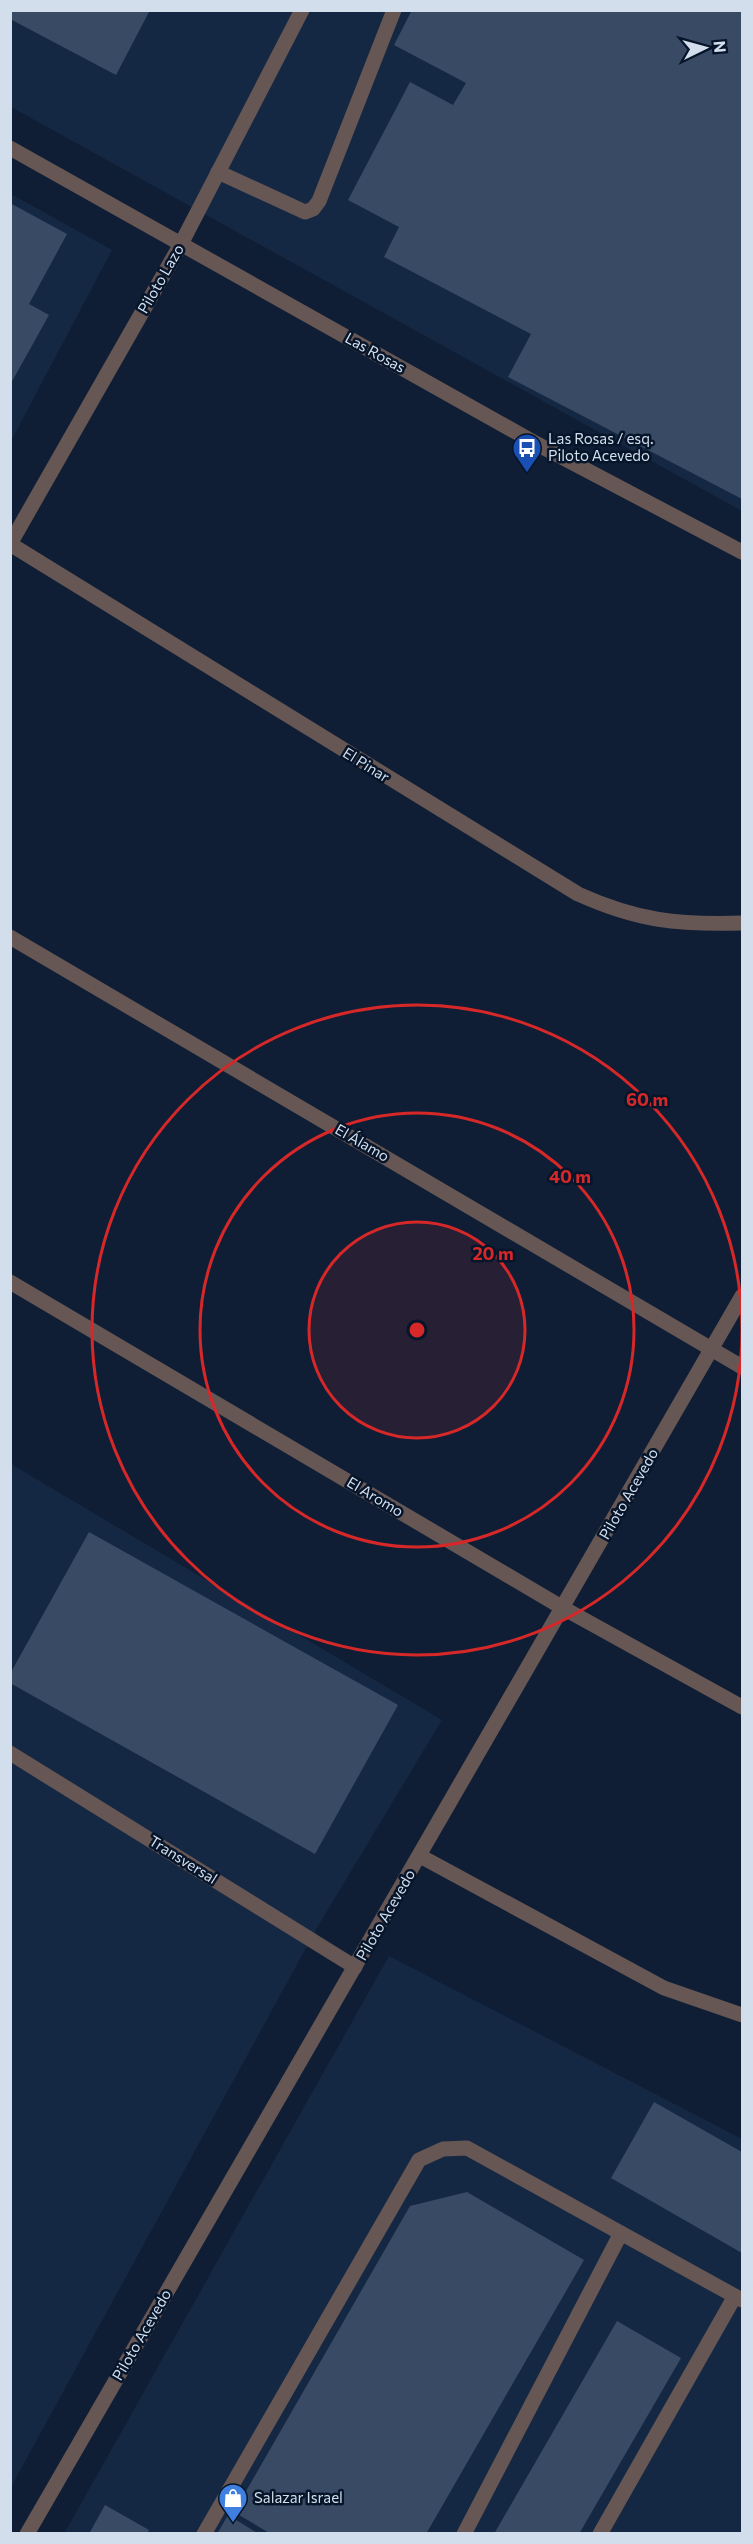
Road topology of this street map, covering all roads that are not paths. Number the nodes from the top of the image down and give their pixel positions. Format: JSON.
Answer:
{"nodes":[{"id":1,"x":302,"y":10,"type":"edge"},
{"id":2,"x":394,"y":10,"type":"edge"},
{"id":3,"x":10,"y":148,"type":"edge"},
{"id":4,"x":218,"y":172,"type":"junction"},
{"id":5,"x":181,"y":244,"type":"junction"},
{"id":6,"x":10,"y":544,"type":"edge"},
{"id":7,"x":742,"y":552,"type":"edge"},
{"id":8,"x":742,"y":923,"type":"edge"},
{"id":9,"x":10,"y":937,"type":"edge"},
{"id":10,"x":10,"y":1282,"type":"edge"},
{"id":11,"x":742,"y":1296,"type":"edge"},
{"id":12,"x":713,"y":1350,"type":"junction"},
{"id":13,"x":742,"y":1367,"type":"edge"},
{"id":14,"x":563,"y":1608,"type":"junction"},
{"id":15,"x":742,"y":1707,"type":"edge"},
{"id":16,"x":10,"y":1753,"type":"edge"},
{"id":17,"x":420,"y":1856,"type":"junction"},
{"id":18,"x":355,"y":1967,"type":"junction"},
{"id":19,"x":742,"y":2015,"type":"edge"},
{"id":20,"x":621,"y":2233,"type":"junction"},
{"id":21,"x":739,"y":2298,"type":"edge"},
{"id":22,"x":27,"y":2534,"type":"edge"},
{"id":23,"x":204,"y":2534,"type":"edge"},
{"id":24,"x":464,"y":2534,"type":"edge"},
{"id":25,"x":600,"y":2534,"type":"edge"}],
"edges":[{"from":1,"to":4,"type":"street","name":"Piloto Lazo"},
{"from":2,"to":4,"type":"street"},
{"from":3,"to":5,"type":"street","name":"Las Rosas"},
{"from":4,"to":5,"type":"street","name":"Piloto Lazo"},
{"from":5,"to":6,"type":"street","name":"Piloto Lazo"},
{"from":5,"to":7,"type":"street","name":"Las Rosas"},
{"from":6,"to":8,"type":"street","name":"El Pinar"},
{"from":9,"to":12,"type":"street","name":"El Álamo"},
{"from":10,"to":14,"type":"street","name":"El Aromo"},
{"from":11,"to":12,"type":"street","name":"Piloto Acevedo"},
{"from":12,"to":13,"type":"street","name":"El Álamo"},
{"from":12,"to":14,"type":"street","name":"Piloto Acevedo"},
{"from":14,"to":15,"type":"street","name":"El Aromo"},
{"from":14,"to":17,"type":"street","name":"Piloto Acevedo"},
{"from":16,"to":18,"type":"street","name":"Transversal"},
{"from":17,"to":18,"type":"street","name":"Piloto Acevedo"},
{"from":17,"to":19,"type":"street"},
{"from":18,"to":22,"type":"street","name":"Piloto Acevedo"},
{"from":20,"to":21,"type":"street"},
{"from":20,"to":23,"type":"street"},
{"from":20,"to":24,"type":"street"},
{"from":21,"to":25,"type":"street"}]}
